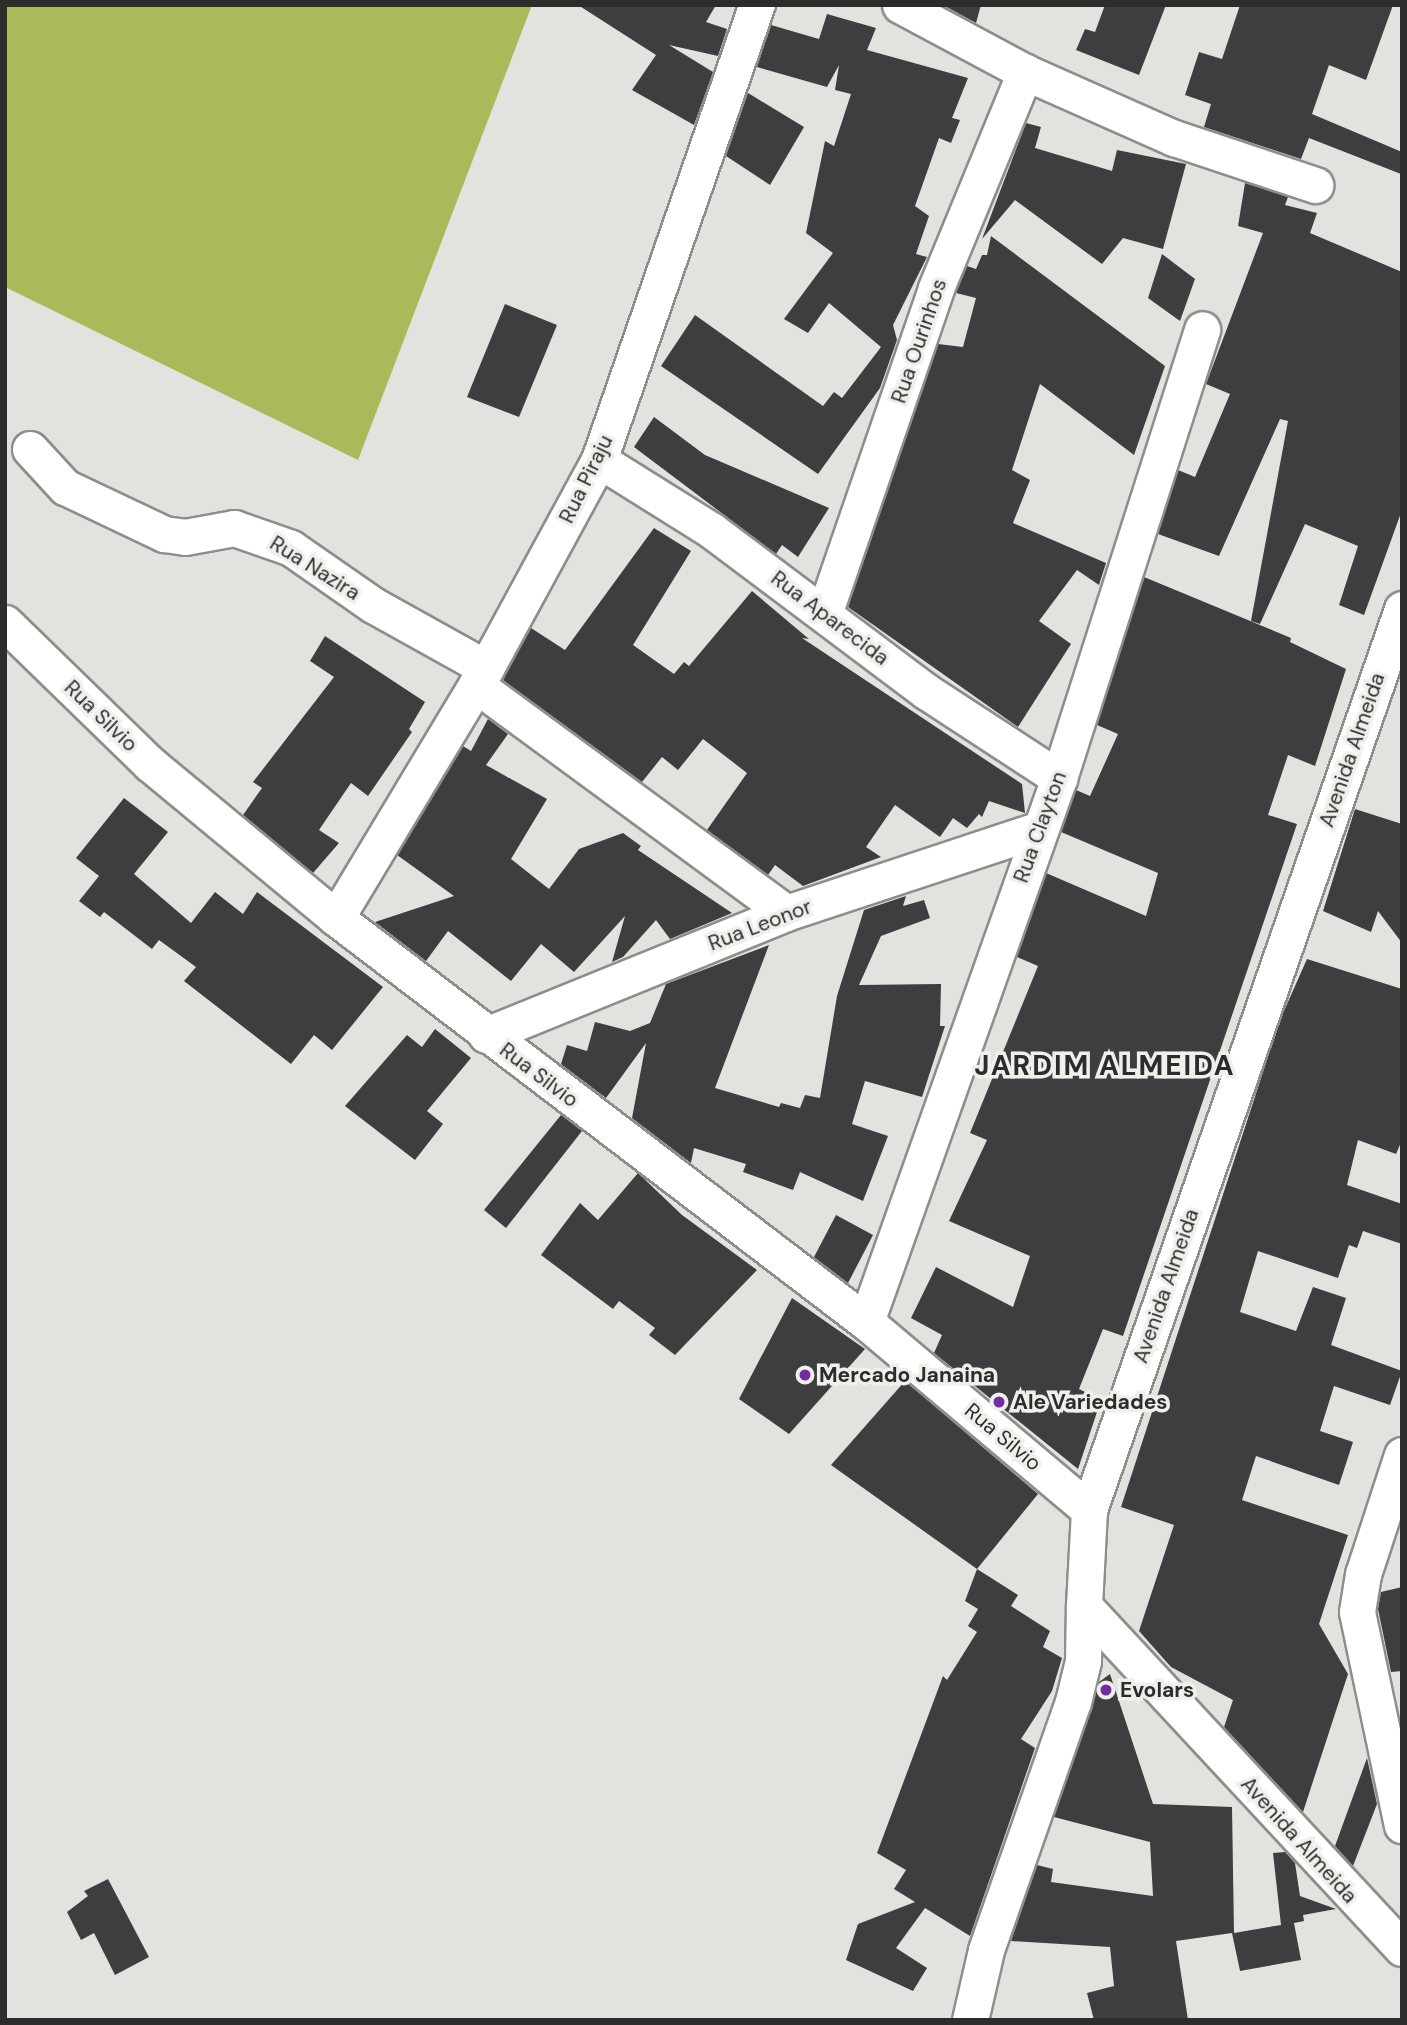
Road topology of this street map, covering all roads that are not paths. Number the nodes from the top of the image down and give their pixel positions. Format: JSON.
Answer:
{"nodes":[{"id":1,"x":757,"y":5,"type":"edge"},
{"id":2,"x":900,"y":5,"type":"edge"},
{"id":3,"x":1025,"y":72,"type":"junction"},
{"id":4,"x":1315,"y":185,"type":"dead end"},
{"id":5,"x":1202,"y":329,"type":"dead end"},
{"id":6,"x":30,"y":449,"type":"dead end"},
{"id":7,"x":599,"y":460,"type":"junction"},
{"id":8,"x":1402,"y":609,"type":"edge"},
{"id":9,"x":824,"y":614,"type":"junction"},
{"id":10,"x":5,"y":623,"type":"edge"},
{"id":11,"x":481,"y":677,"type":"junction"},
{"id":12,"x":1059,"y":778,"type":"junction"},
{"id":13,"x":1040,"y":829,"type":"junction"},
{"id":14,"x":786,"y":914,"type":"junction"},
{"id":15,"x":336,"y":918,"type":"junction"},
{"id":16,"x":486,"y":1035,"type":"junction"},
{"id":17,"x":866,"y":1322,"type":"junction"},
{"id":18,"x":1402,"y":1455,"type":"edge"},
{"id":19,"x":1089,"y":1510,"type":"junction"},
{"id":20,"x":1084,"y":1606,"type":"junction"},
{"id":21,"x":1402,"y":1825,"type":"edge"},
{"id":22,"x":1402,"y":1948,"type":"edge"},
{"id":23,"x":970,"y":2020,"type":"edge"}],
"edges":[{"from":1,"to":7,"type":"street","name":"Rua Piraju"},
{"from":2,"to":3,"type":"street"},
{"from":3,"to":4,"type":"street"},
{"from":3,"to":9,"type":"street","name":"Rua Ourinhos"},
{"from":5,"to":12,"type":"street","name":"Rua Clayton"},
{"from":6,"to":11,"type":"street","name":"Rua Nazira"},
{"from":7,"to":9,"type":"street","name":"Rua Aparecida"},
{"from":7,"to":11,"type":"street","name":"Rua Piraju"},
{"from":8,"to":19,"type":"street","name":"Avenida Almeida"},
{"from":9,"to":12,"type":"street","name":"Rua Aparecida"},
{"from":10,"to":15,"type":"street","name":"Rua Silvio"},
{"from":11,"to":14,"type":"street","name":"Rua Nazira"},
{"from":11,"to":15,"type":"street","name":"Rua Piraju"},
{"from":12,"to":13,"type":"street","name":"Rua Clayton"},
{"from":13,"to":14,"type":"street","name":"Rua Leonor"},
{"from":13,"to":17,"type":"street","name":"Rua Clayton"},
{"from":14,"to":16,"type":"street","name":"Rua Leonor"},
{"from":15,"to":16,"type":"street","name":"Rua Silvio"},
{"from":16,"to":17,"type":"street","name":"Rua Silvio"},
{"from":17,"to":19,"type":"street","name":"Rua Silvio"},
{"from":18,"to":21,"type":"street"},
{"from":19,"to":20,"type":"street","name":"Avenida Almeida"},
{"from":20,"to":22,"type":"street","name":"Avenida Almeida"},
{"from":20,"to":23,"type":"street"}]}
